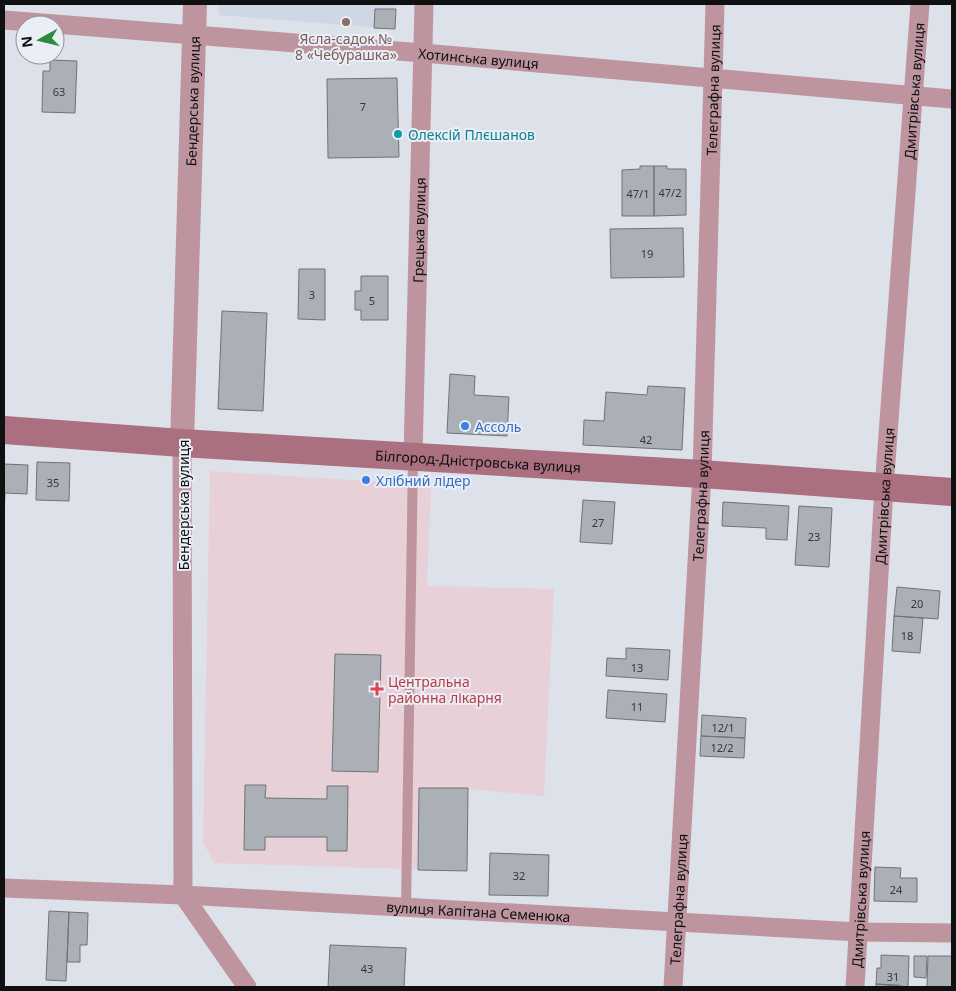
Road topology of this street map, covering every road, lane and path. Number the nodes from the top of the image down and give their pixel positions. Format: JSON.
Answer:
{"nodes":[{"id":1,"x":195,"y":4,"type":"edge"},
{"id":2,"x":424,"y":4,"type":"edge"},
{"id":3,"x":715,"y":4,"type":"edge"},
{"id":4,"x":920,"y":4,"type":"edge"},
{"id":5,"x":4,"y":20,"type":"edge"},
{"id":6,"x":194,"y":34,"type":"junction"},
{"id":7,"x":423,"y":53,"type":"junction"},
{"id":8,"x":714,"y":78,"type":"junction"},
{"id":9,"x":914,"y":96,"type":"junction"},
{"id":10,"x":952,"y":99,"type":"edge"},
{"id":11,"x":4,"y":430,"type":"edge"},
{"id":12,"x":182,"y":443,"type":"junction"},
{"id":13,"x":413,"y":456,"type":"junction"},
{"id":14,"x":702,"y":474,"type":"junction"},
{"id":15,"x":884,"y":488,"type":"junction"},
{"id":16,"x":952,"y":492,"type":"edge"},
{"id":17,"x":4,"y":888,"type":"edge"},
{"id":18,"x":183,"y":895,"type":"junction"},
{"id":19,"x":406,"y":908,"type":"junction"},
{"id":20,"x":675,"y":921,"type":"junction"},
{"id":21,"x":859,"y":932,"type":"junction"},
{"id":22,"x":952,"y":933,"type":"edge"},
{"id":23,"x":247,"y":987,"type":"edge"},
{"id":24,"x":673,"y":987,"type":"edge"},
{"id":25,"x":855,"y":987,"type":"edge"}],
"edges":[{"from":1,"to":6,"type":"street","name":"Бендерська вулиця"},
{"from":2,"to":7,"type":"street","name":"Грецька вулиця"},
{"from":3,"to":8,"type":"street","name":"Телеграфна вулиця"},
{"from":4,"to":9,"type":"street","name":"Дмитрівська вулиця"},
{"from":5,"to":6,"type":"street","name":"Хотинська вулиця"},
{"from":6,"to":7,"type":"street","name":"Хотинська вулиця"},
{"from":6,"to":12,"type":"street","name":"Бендерська вулиця"},
{"from":7,"to":8,"type":"street","name":"Хотинська вулиця"},
{"from":7,"to":13,"type":"street","name":"Грецька вулиця"},
{"from":8,"to":9,"type":"street","name":"Хотинська вулиця"},
{"from":8,"to":14,"type":"street","name":"Телеграфна вулиця"},
{"from":9,"to":10,"type":"street","name":"Хотинська вулиця"},
{"from":9,"to":15,"type":"street","name":"Дмитрівська вулиця"},
{"from":11,"to":12,"type":"main road","name":"Білгород-Дністровська вулиця"},
{"from":12,"to":13,"type":"main road","name":"Білгород-Дністровська вулиця"},
{"from":12,"to":18,"type":"street","name":"Бендерська вулиця"},
{"from":13,"to":14,"type":"main road","name":"Білгород-Дністровська вулиця"},
{"from":13,"to":19,"type":"lane"},
{"from":14,"to":15,"type":"main road","name":"Білгород-Дністровська вулиця"},
{"from":14,"to":20,"type":"street","name":"Телеграфна вулиця"},
{"from":15,"to":16,"type":"main road","name":"Білгород-Дністровська вулиця"},
{"from":15,"to":21,"type":"street","name":"Дмитрівська вулиця"},
{"from":17,"to":18,"type":"street","name":"вулиця Капітана Семенюка"},
{"from":18,"to":19,"type":"street","name":"вулиця Капітана Семенюка"},
{"from":18,"to":23,"type":"street"},
{"from":19,"to":20,"type":"street","name":"вулиця Капітана Семенюка"},
{"from":20,"to":21,"type":"street","name":"вулиця Капітана Семенюка"},
{"from":20,"to":24,"type":"street","name":"Телеграфна вулиця"},
{"from":21,"to":22,"type":"street","name":"вулиця Капітана Семенюка"},
{"from":21,"to":25,"type":"street","name":"Дмитрівська вулиця"}]}
